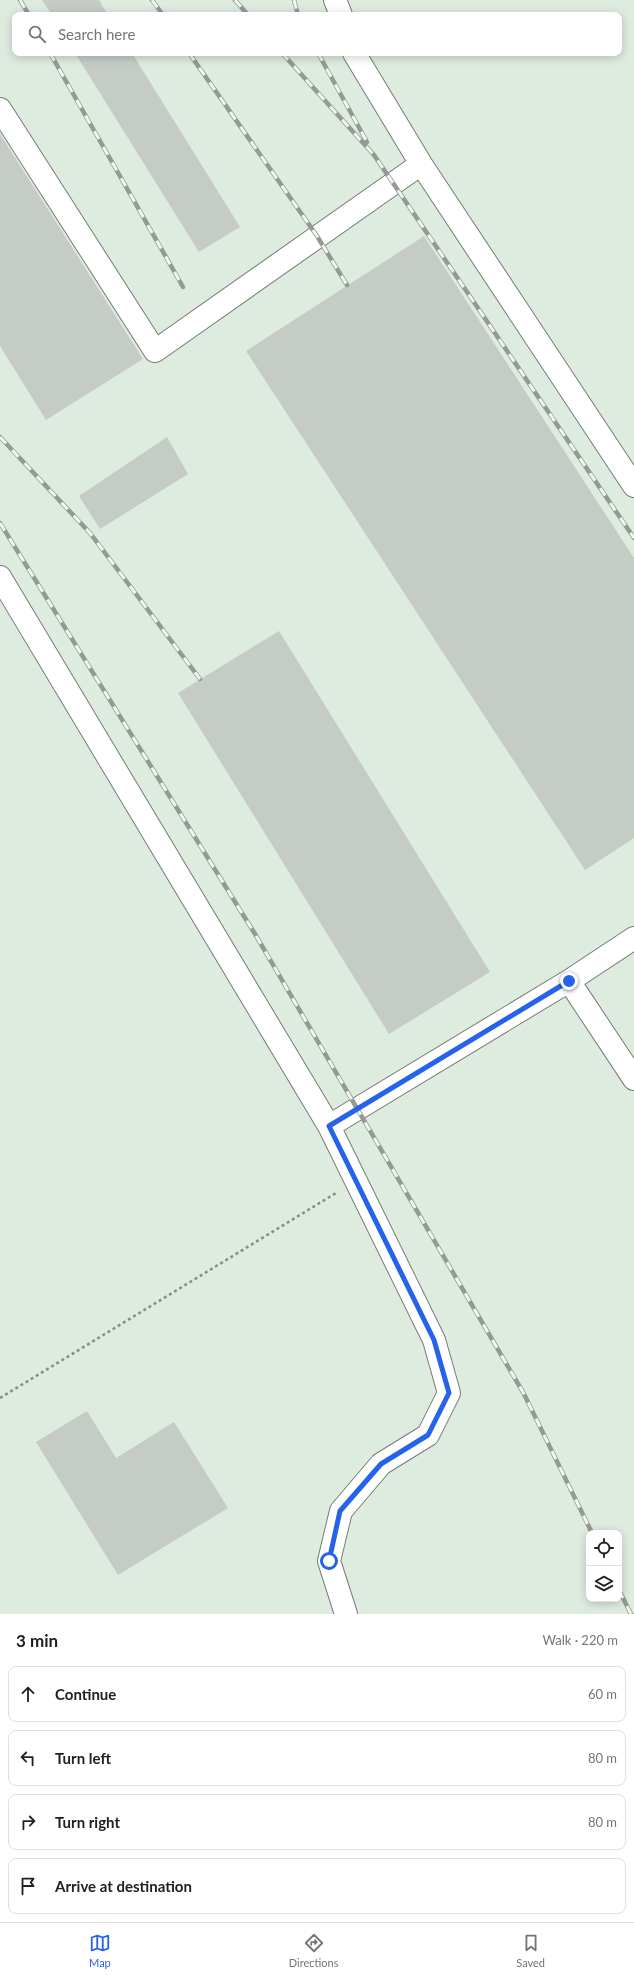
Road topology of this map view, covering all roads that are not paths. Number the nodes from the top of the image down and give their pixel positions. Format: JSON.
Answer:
{"nodes":[{"id":1,"x":335,"y":0,"type":"edge"},
{"id":2,"x":340,"y":12,"type":"edge"},
{"id":3,"x":356,"y":56,"type":"edge"},
{"id":4,"x":0,"y":109,"type":"edge"},
{"id":5,"x":421,"y":164,"type":"junction"},
{"id":6,"x":634,"y":486,"type":"edge"},
{"id":7,"x":0,"y":577,"type":"edge"},
{"id":8,"x":634,"y":938,"type":"edge"},
{"id":9,"x":569,"y":981,"type":"junction"},
{"id":10,"x":634,"y":1079,"type":"edge"},
{"id":11,"x":329,"y":1126,"type":"junction"},
{"id":12,"x":346,"y":1614,"type":"edge"}],
"edges":[{"from":1,"to":2,"type":"lane"},
{"from":3,"to":5,"type":"lane"},
{"from":4,"to":5,"type":"lane"},
{"from":5,"to":6,"type":"lane"},
{"from":7,"to":11,"type":"lane"},
{"from":8,"to":9,"type":"lane"},
{"from":9,"to":10,"type":"lane"},
{"from":9,"to":11,"type":"lane"},
{"from":11,"to":12,"type":"lane"}]}
